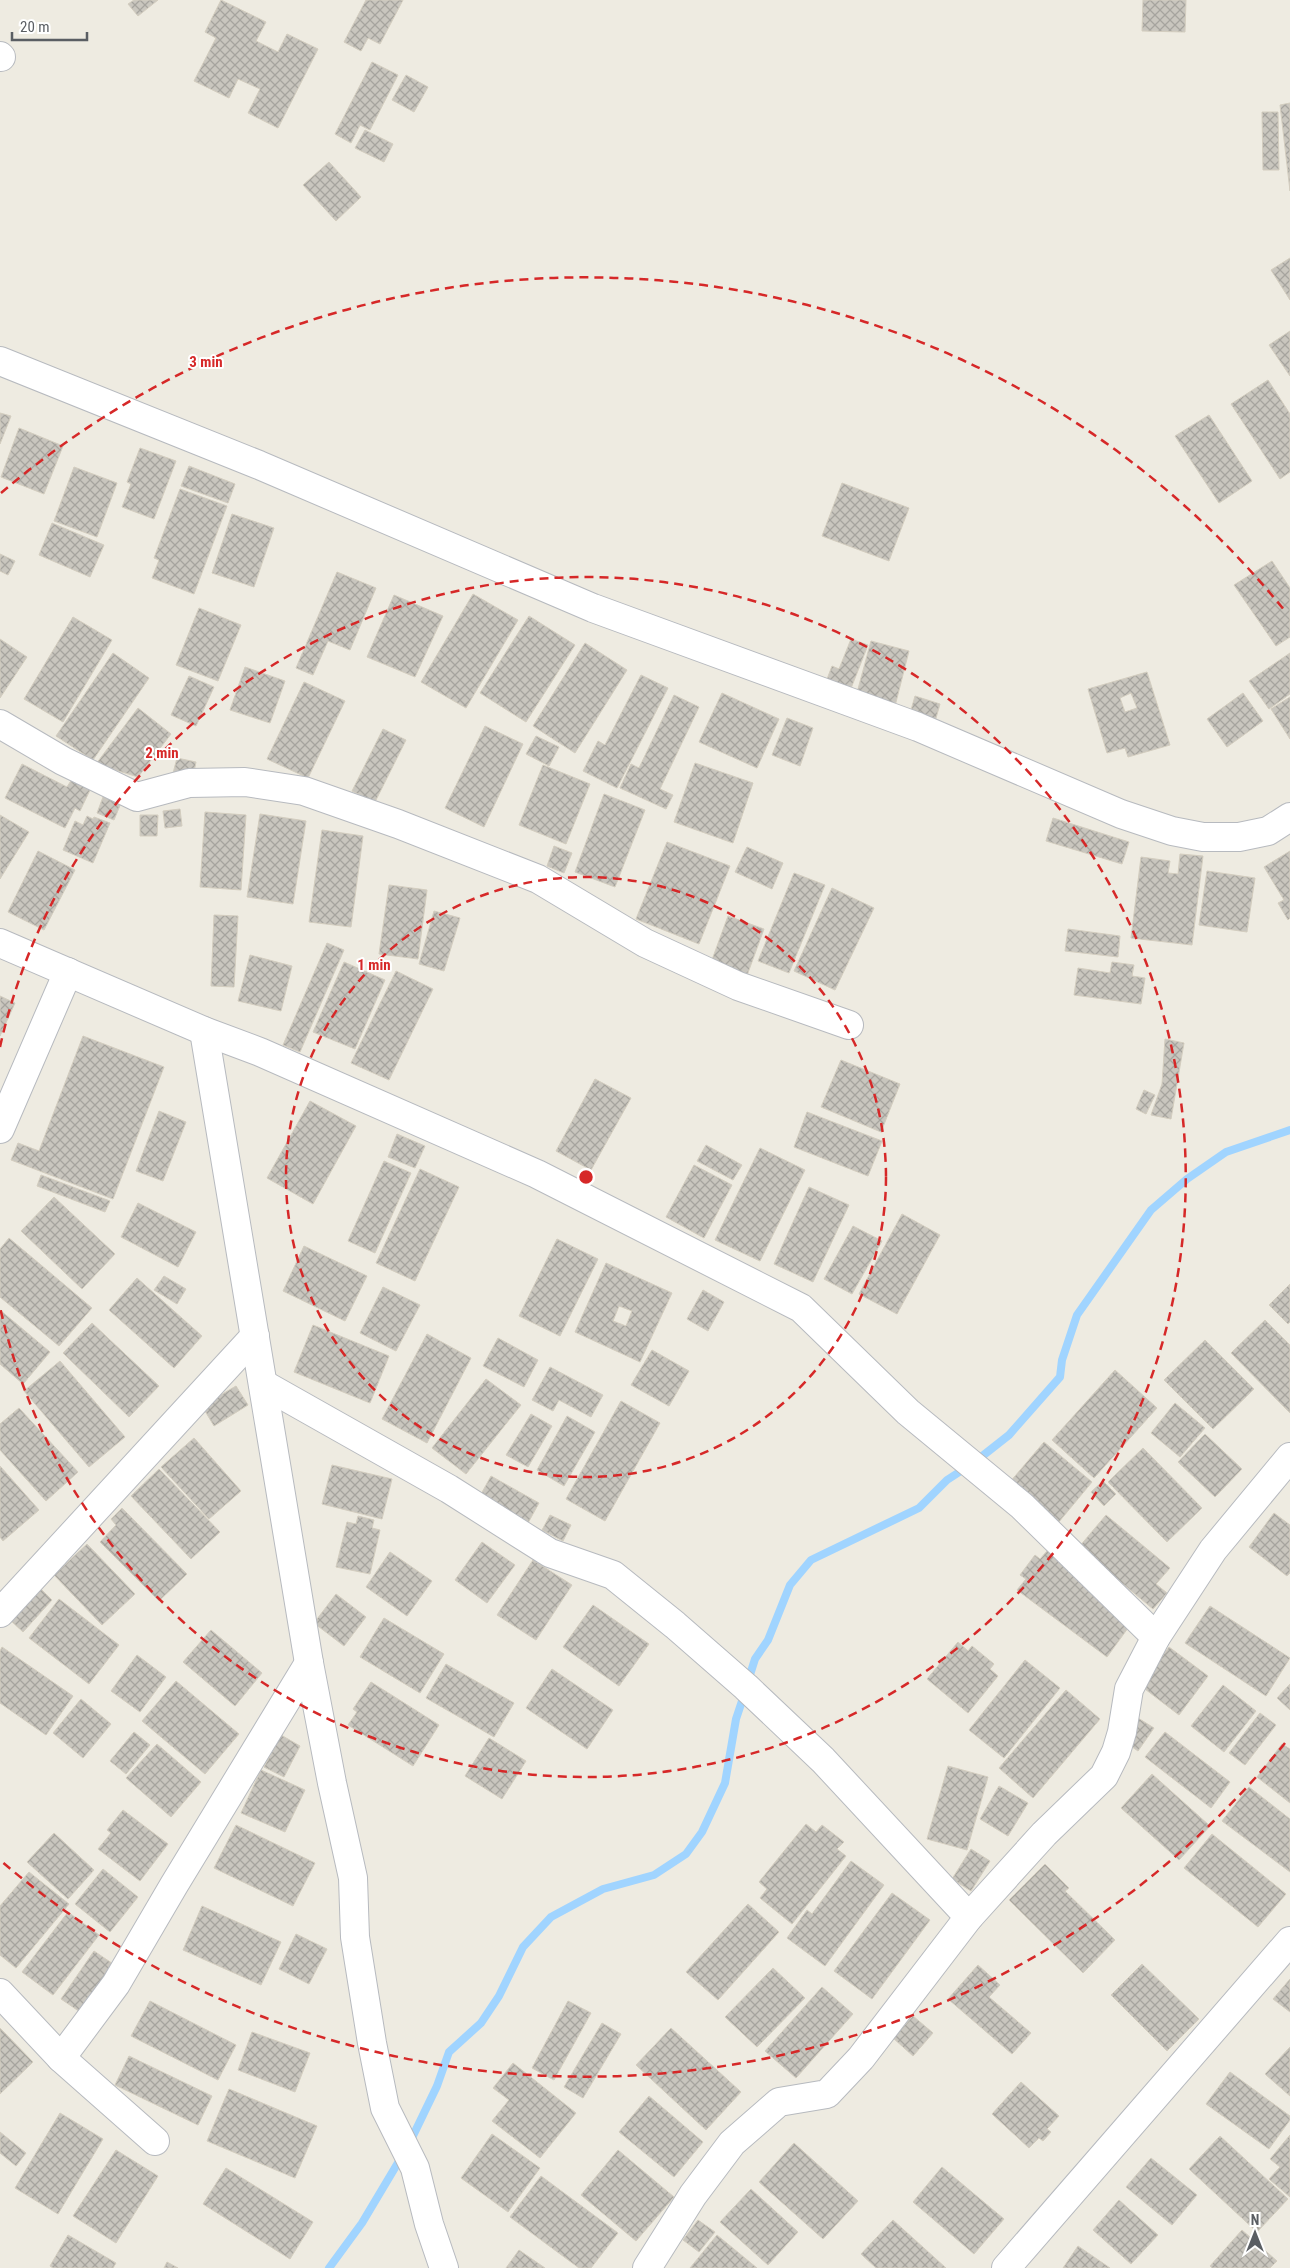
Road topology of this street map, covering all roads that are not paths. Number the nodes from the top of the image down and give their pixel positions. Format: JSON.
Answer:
{"nodes":[{"id":1,"x":0,"y":361,"type":"edge"},
{"id":2,"x":0,"y":724,"type":"edge"},
{"id":3,"x":1290,"y":817,"type":"edge"},
{"id":4,"x":0,"y":943,"type":"edge"},
{"id":5,"x":68,"y":972,"type":"junction"},
{"id":6,"x":848,"y":1025,"type":"dead end"},
{"id":7,"x":204,"y":1031,"type":"junction"},
{"id":8,"x":0,"y":1129,"type":"edge"},
{"id":9,"x":255,"y":1336,"type":"junction"},
{"id":10,"x":263,"y":1384,"type":"junction"},
{"id":11,"x":1290,"y":1457,"type":"edge"},
{"id":12,"x":0,"y":1613,"type":"edge"},
{"id":13,"x":1156,"y":1637,"type":"junction"},
{"id":14,"x":309,"y":1663,"type":"junction"},
{"id":15,"x":969,"y":1917,"type":"junction"},
{"id":16,"x":1288,"y":1948,"type":"edge"},
{"id":17,"x":0,"y":1993,"type":"edge"},
{"id":18,"x":61,"y":2058,"type":"junction"},
{"id":19,"x":155,"y":2141,"type":"dead end"},
{"id":20,"x":444,"y":2268,"type":"edge"},
{"id":21,"x":648,"y":2268,"type":"edge"},
{"id":22,"x":1006,"y":2268,"type":"edge"}],
"edges":[{"from":1,"to":3,"type":"street"},
{"from":2,"to":6,"type":"street"},
{"from":4,"to":5,"type":"street"},
{"from":5,"to":7,"type":"street"},
{"from":5,"to":8,"type":"street"},
{"from":7,"to":9,"type":"street"},
{"from":7,"to":13,"type":"street"},
{"from":9,"to":10,"type":"street"},
{"from":9,"to":12,"type":"street"},
{"from":10,"to":14,"type":"street"},
{"from":10,"to":15,"type":"street"},
{"from":11,"to":13,"type":"street"},
{"from":13,"to":15,"type":"street"},
{"from":14,"to":18,"type":"street"},
{"from":14,"to":20,"type":"street"},
{"from":15,"to":21,"type":"street"},
{"from":16,"to":22,"type":"street"},
{"from":17,"to":18,"type":"street"},
{"from":18,"to":19,"type":"street"}]}
